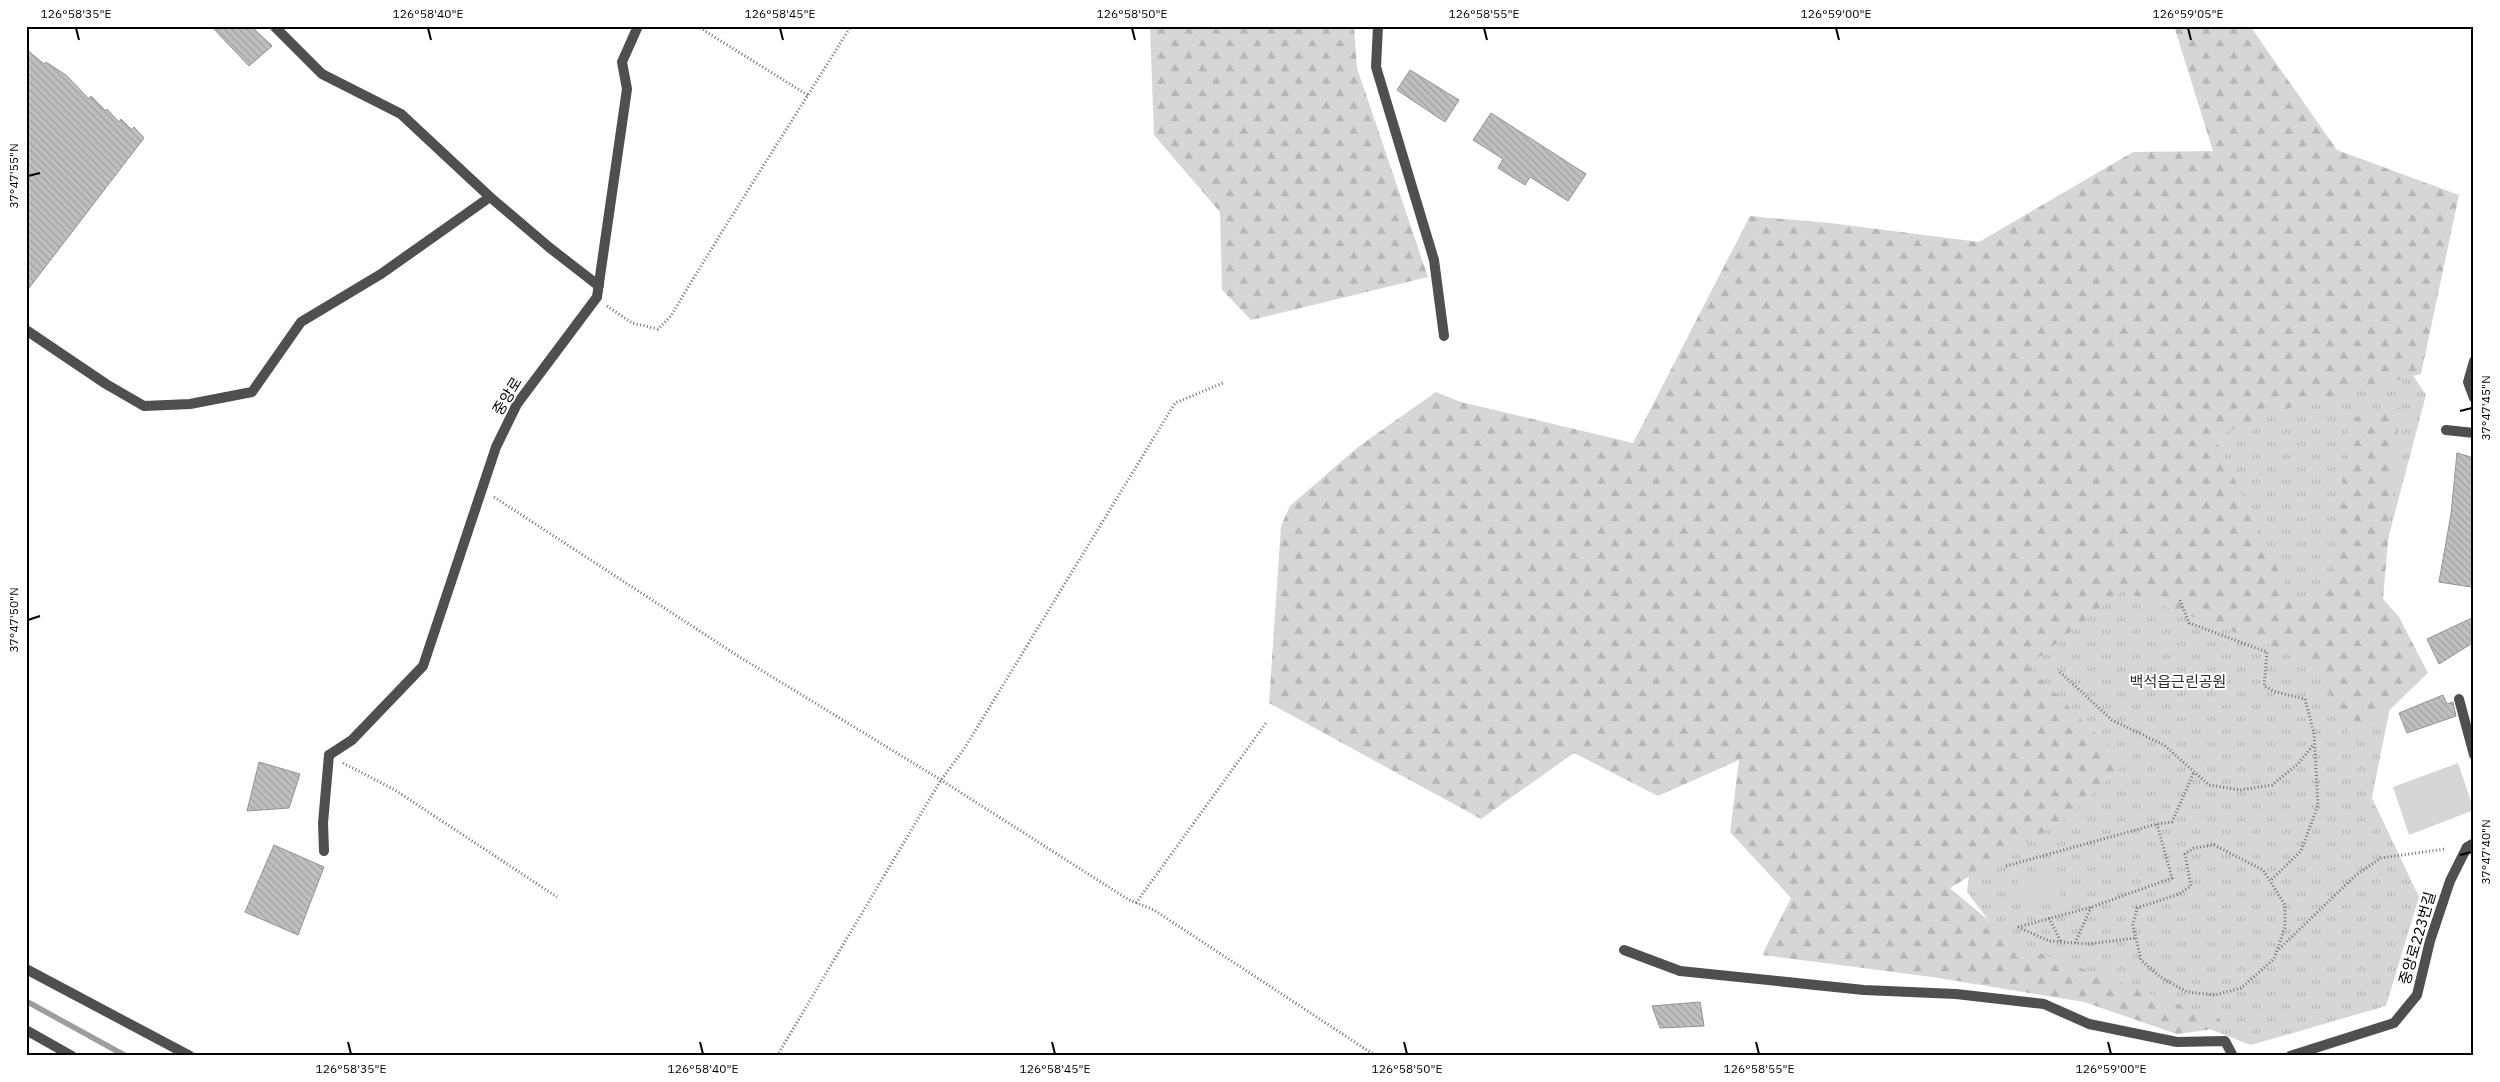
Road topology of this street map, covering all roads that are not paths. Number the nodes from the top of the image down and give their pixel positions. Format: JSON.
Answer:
{"nodes":[{"id":1,"x":274,"y":26,"type":"edge"},
{"id":2,"x":638,"y":26,"type":"edge"},
{"id":3,"x":1378,"y":26,"type":"edge"},
{"id":4,"x":490,"y":198,"type":"junction"},
{"id":5,"x":599,"y":286,"type":"junction"},
{"id":6,"x":26,"y":330,"type":"edge"},
{"id":7,"x":1444,"y":336,"type":"dead end"},
{"id":8,"x":2474,"y":361,"type":"edge"},
{"id":9,"x":2474,"y":398,"type":"edge"},
{"id":10,"x":2446,"y":430,"type":"dead end"},
{"id":11,"x":2474,"y":432,"type":"edge"},
{"id":12,"x":2459,"y":699,"type":"dead end"},
{"id":13,"x":2474,"y":755,"type":"edge"},
{"id":14,"x":2474,"y":843,"type":"edge"},
{"id":15,"x":324,"y":851,"type":"dead end"},
{"id":16,"x":1624,"y":950,"type":"dead end"},
{"id":17,"x":26,"y":968,"type":"edge"},
{"id":18,"x":26,"y":1030,"type":"edge"},
{"id":19,"x":72,"y":1056,"type":"edge"},
{"id":20,"x":190,"y":1056,"type":"edge"},
{"id":21,"x":2233,"y":1056,"type":"edge"},
{"id":22,"x":2290,"y":1056,"type":"edge"}],
"edges":[{"from":1,"to":4,"type":"street"},
{"from":2,"to":5,"type":"street","name":"중앙로"},
{"from":3,"to":7,"type":"street"},
{"from":4,"to":5,"type":"street"},
{"from":4,"to":6,"type":"street"},
{"from":5,"to":15,"type":"street","name":"중앙로"},
{"from":8,"to":9,"type":"street"},
{"from":10,"to":11,"type":"street"},
{"from":12,"to":13,"type":"street"},
{"from":14,"to":22,"type":"street","name":"중앙로223번길"},
{"from":16,"to":21,"type":"street"},
{"from":17,"to":20,"type":"street"},
{"from":18,"to":19,"type":"street"}]}
